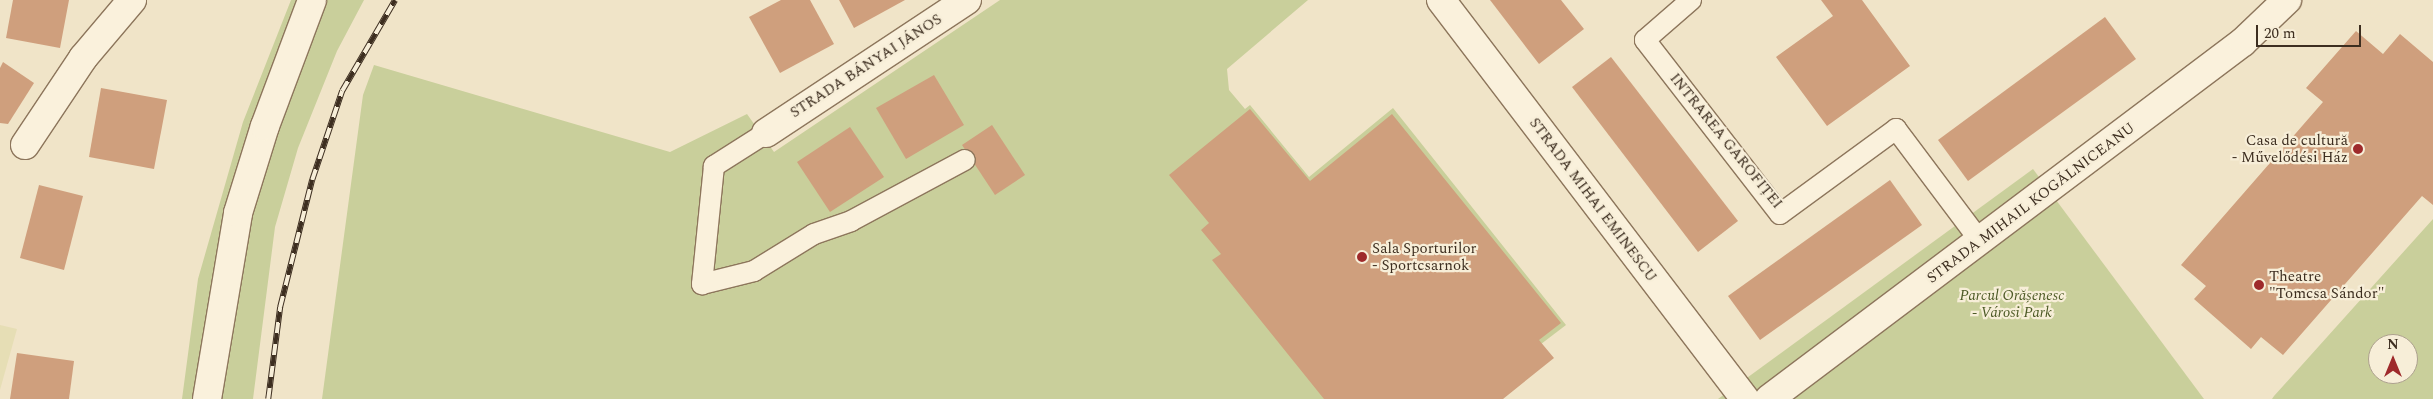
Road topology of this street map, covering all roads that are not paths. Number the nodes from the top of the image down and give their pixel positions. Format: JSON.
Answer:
{"nodes":[{"id":1,"x":132,"y":0,"type":"edge"},
{"id":2,"x":312,"y":0,"type":"edge"},
{"id":3,"x":967,"y":0,"type":"edge"},
{"id":4,"x":1441,"y":0,"type":"edge"},
{"id":5,"x":1691,"y":0,"type":"edge"},
{"id":6,"x":2288,"y":0,"type":"edge"},
{"id":7,"x":766,"y":133,"type":"joint"},
{"id":8,"x":25,"y":145,"type":"dead end"},
{"id":9,"x":965,"y":160,"type":"dead end"},
{"id":10,"x":1980,"y":241,"type":"junction"},
{"id":11,"x":208,"y":399,"type":"edge"},
{"id":12,"x":1745,"y":399,"type":"edge"},
{"id":13,"x":1769,"y":399,"type":"edge"}],
"edges":[{"from":1,"to":8,"type":"street"},
{"from":2,"to":11,"type":"street"},
{"from":3,"to":7,"type":"street","name":"STRADA BÁNYAI JÁNOS"},
{"from":4,"to":12,"type":"street","name":"STRADA MIHAI EMINESCU"},
{"from":5,"to":10,"type":"lane","name":"INTRAREA GAROFIȚEI"},
{"from":6,"to":10,"type":"street","name":"STRADA MIHAIL KOGĂLNICEANU"},
{"from":7,"to":9,"type":"lane"},
{"from":10,"to":13,"type":"street","name":"STRADA MIHAIL KOGĂLNICEANU"}]}
